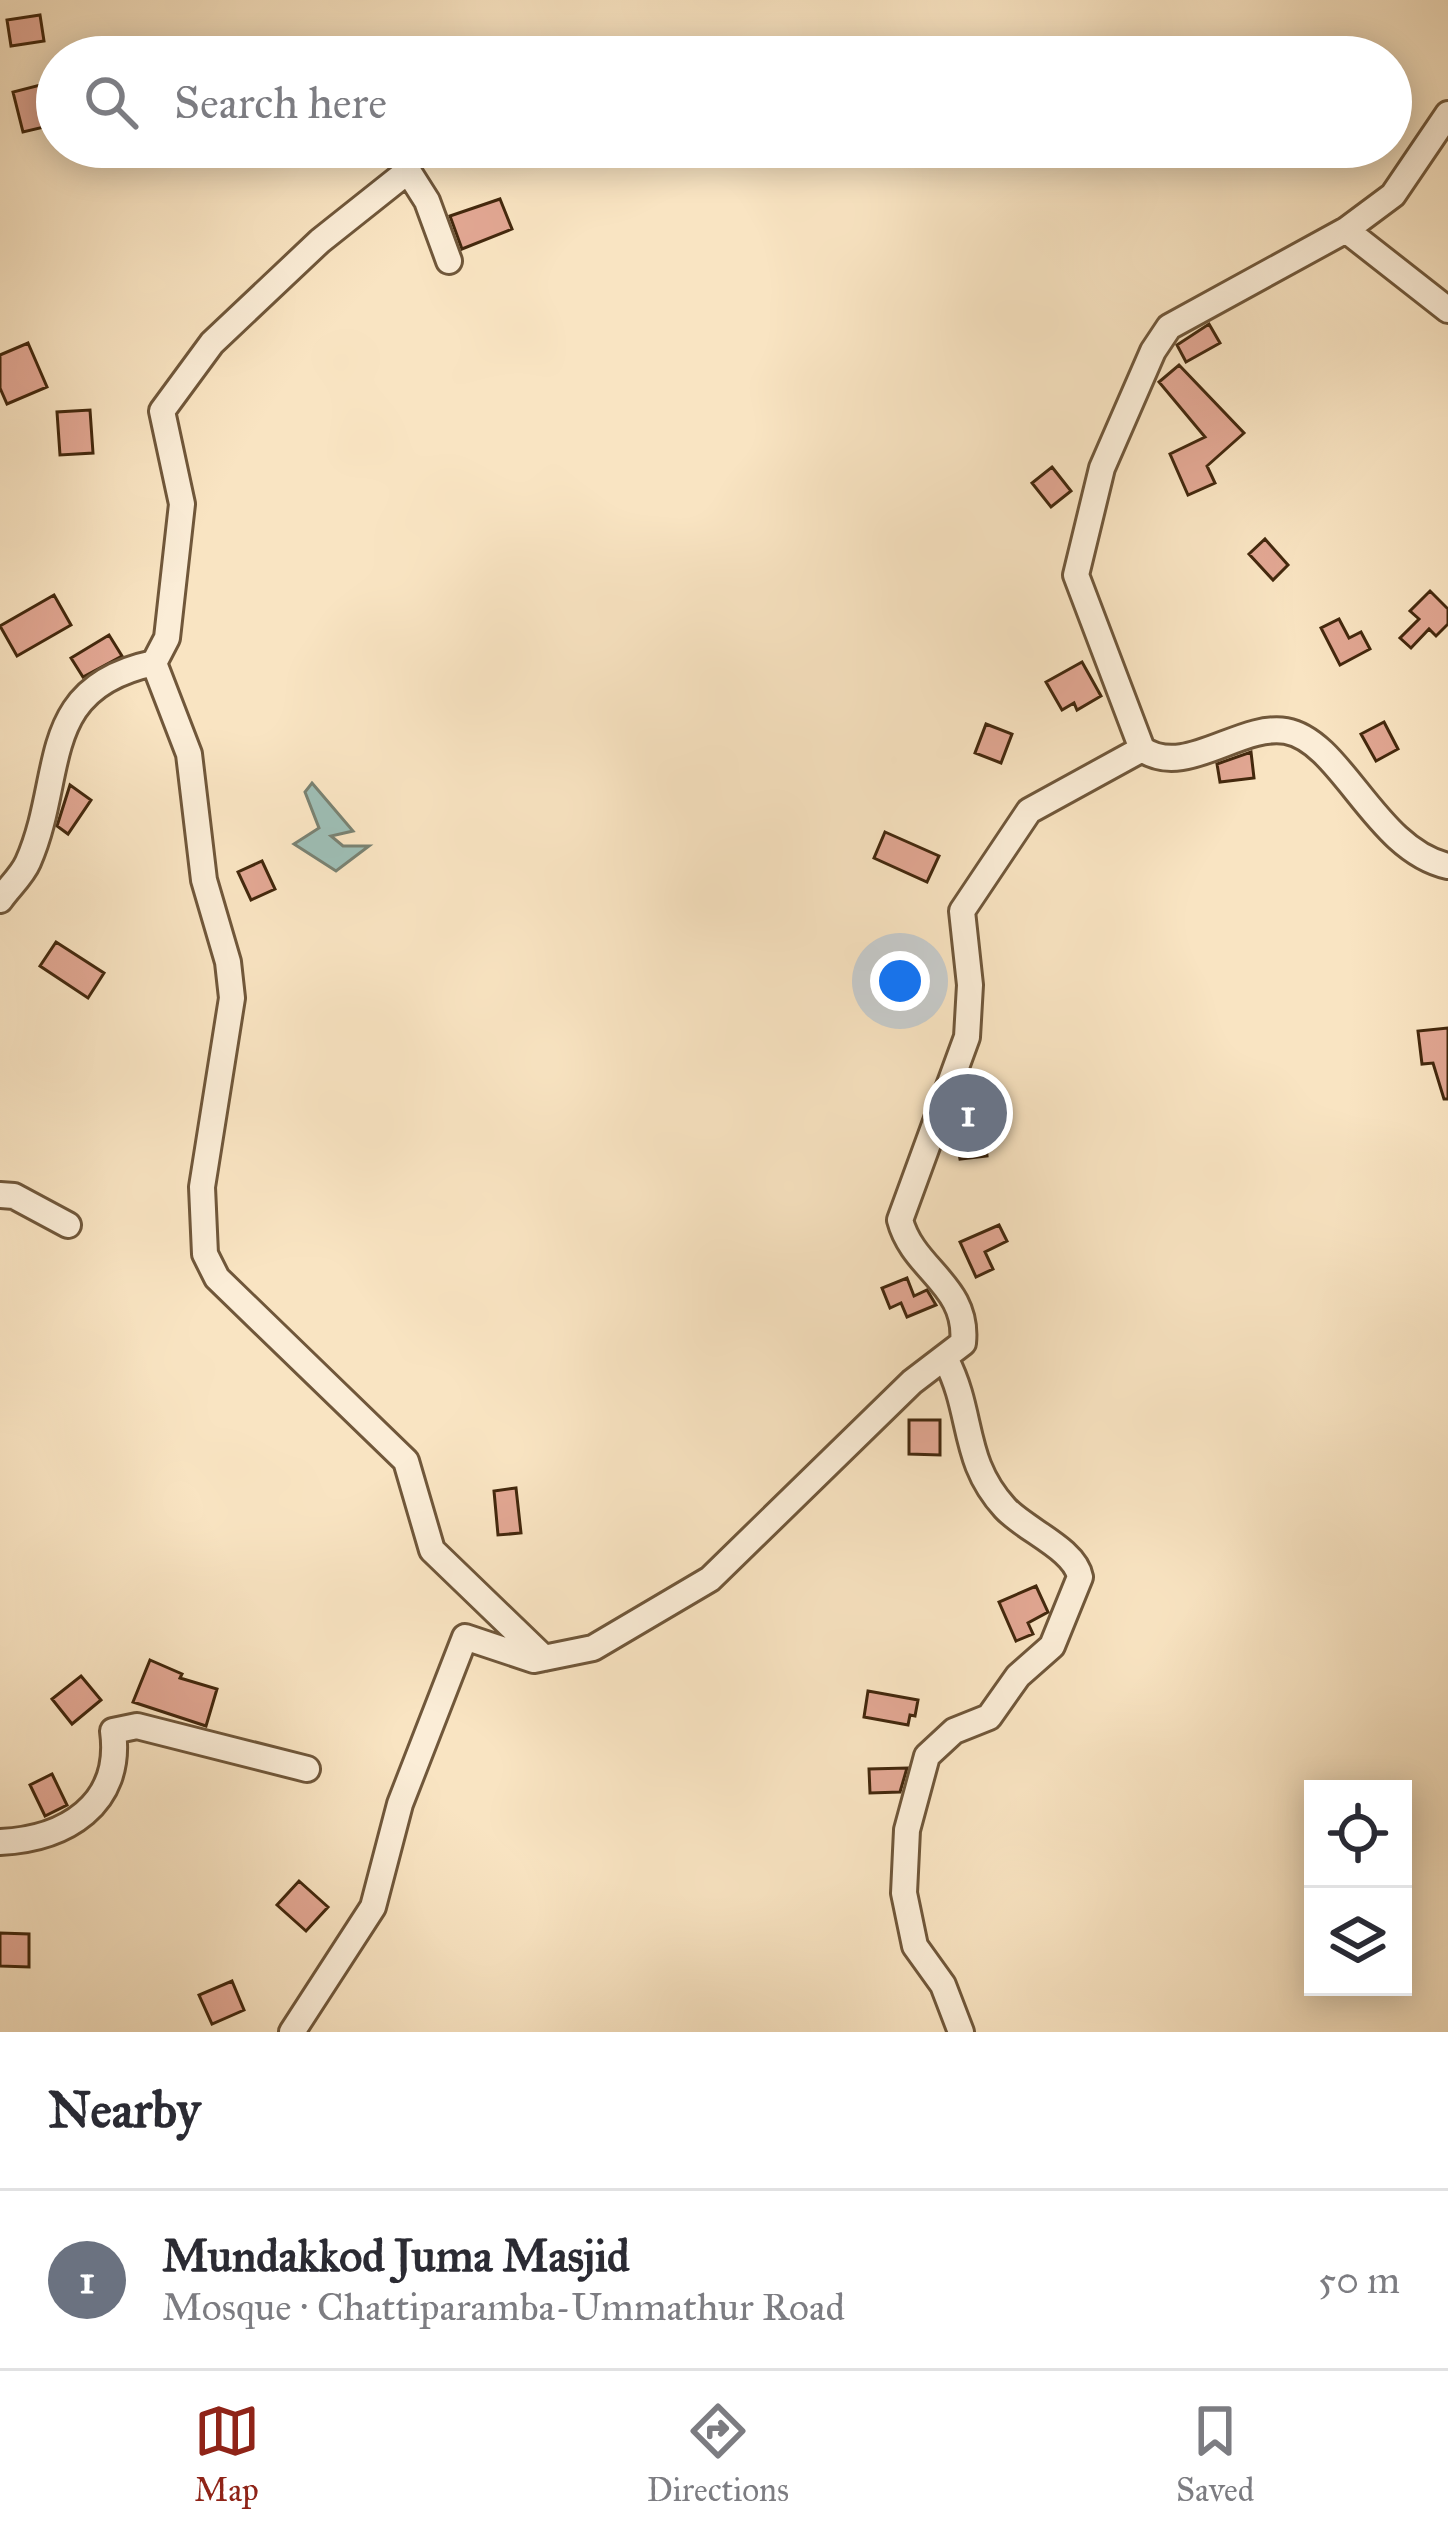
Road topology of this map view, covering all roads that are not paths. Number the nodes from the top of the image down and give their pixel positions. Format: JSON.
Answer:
{"nodes":[{"id":1,"x":1448,"y":114,"type":"edge"},
{"id":2,"x":1412,"y":167,"type":"edge"},
{"id":3,"x":1411,"y":168,"type":"edge"},
{"id":4,"x":1346,"y":230,"type":"junction"},
{"id":5,"x":449,"y":261,"type":"dead end"},
{"id":6,"x":1448,"y":310,"type":"edge"},
{"id":7,"x":154,"y":664,"type":"junction"},
{"id":8,"x":1142,"y":749,"type":"junction"},
{"id":9,"x":1448,"y":866,"type":"edge"},
{"id":10,"x":0,"y":900,"type":"edge"},
{"id":11,"x":0,"y":1195,"type":"edge"},
{"id":12,"x":68,"y":1225,"type":"dead end"},
{"id":13,"x":946,"y":1360,"type":"junction"},
{"id":14,"x":544,"y":1658,"type":"junction"},
{"id":15,"x":307,"y":1769,"type":"dead end"},
{"id":16,"x":0,"y":1842,"type":"edge"},
{"id":17,"x":292,"y":2032,"type":"edge"},
{"id":18,"x":961,"y":2032,"type":"edge"}],
"edges":[{"from":1,"to":2,"type":"street"},
{"from":3,"to":4,"type":"street"},
{"from":4,"to":6,"type":"street"},
{"from":4,"to":8,"type":"street"},
{"from":5,"to":7,"type":"street"},
{"from":7,"to":10,"type":"street"},
{"from":7,"to":14,"type":"street"},
{"from":8,"to":9,"type":"street"},
{"from":8,"to":13,"type":"street"},
{"from":11,"to":12,"type":"street"},
{"from":13,"to":14,"type":"street"},
{"from":13,"to":18,"type":"street"},
{"from":14,"to":17,"type":"street"},
{"from":15,"to":16,"type":"street"}]}
